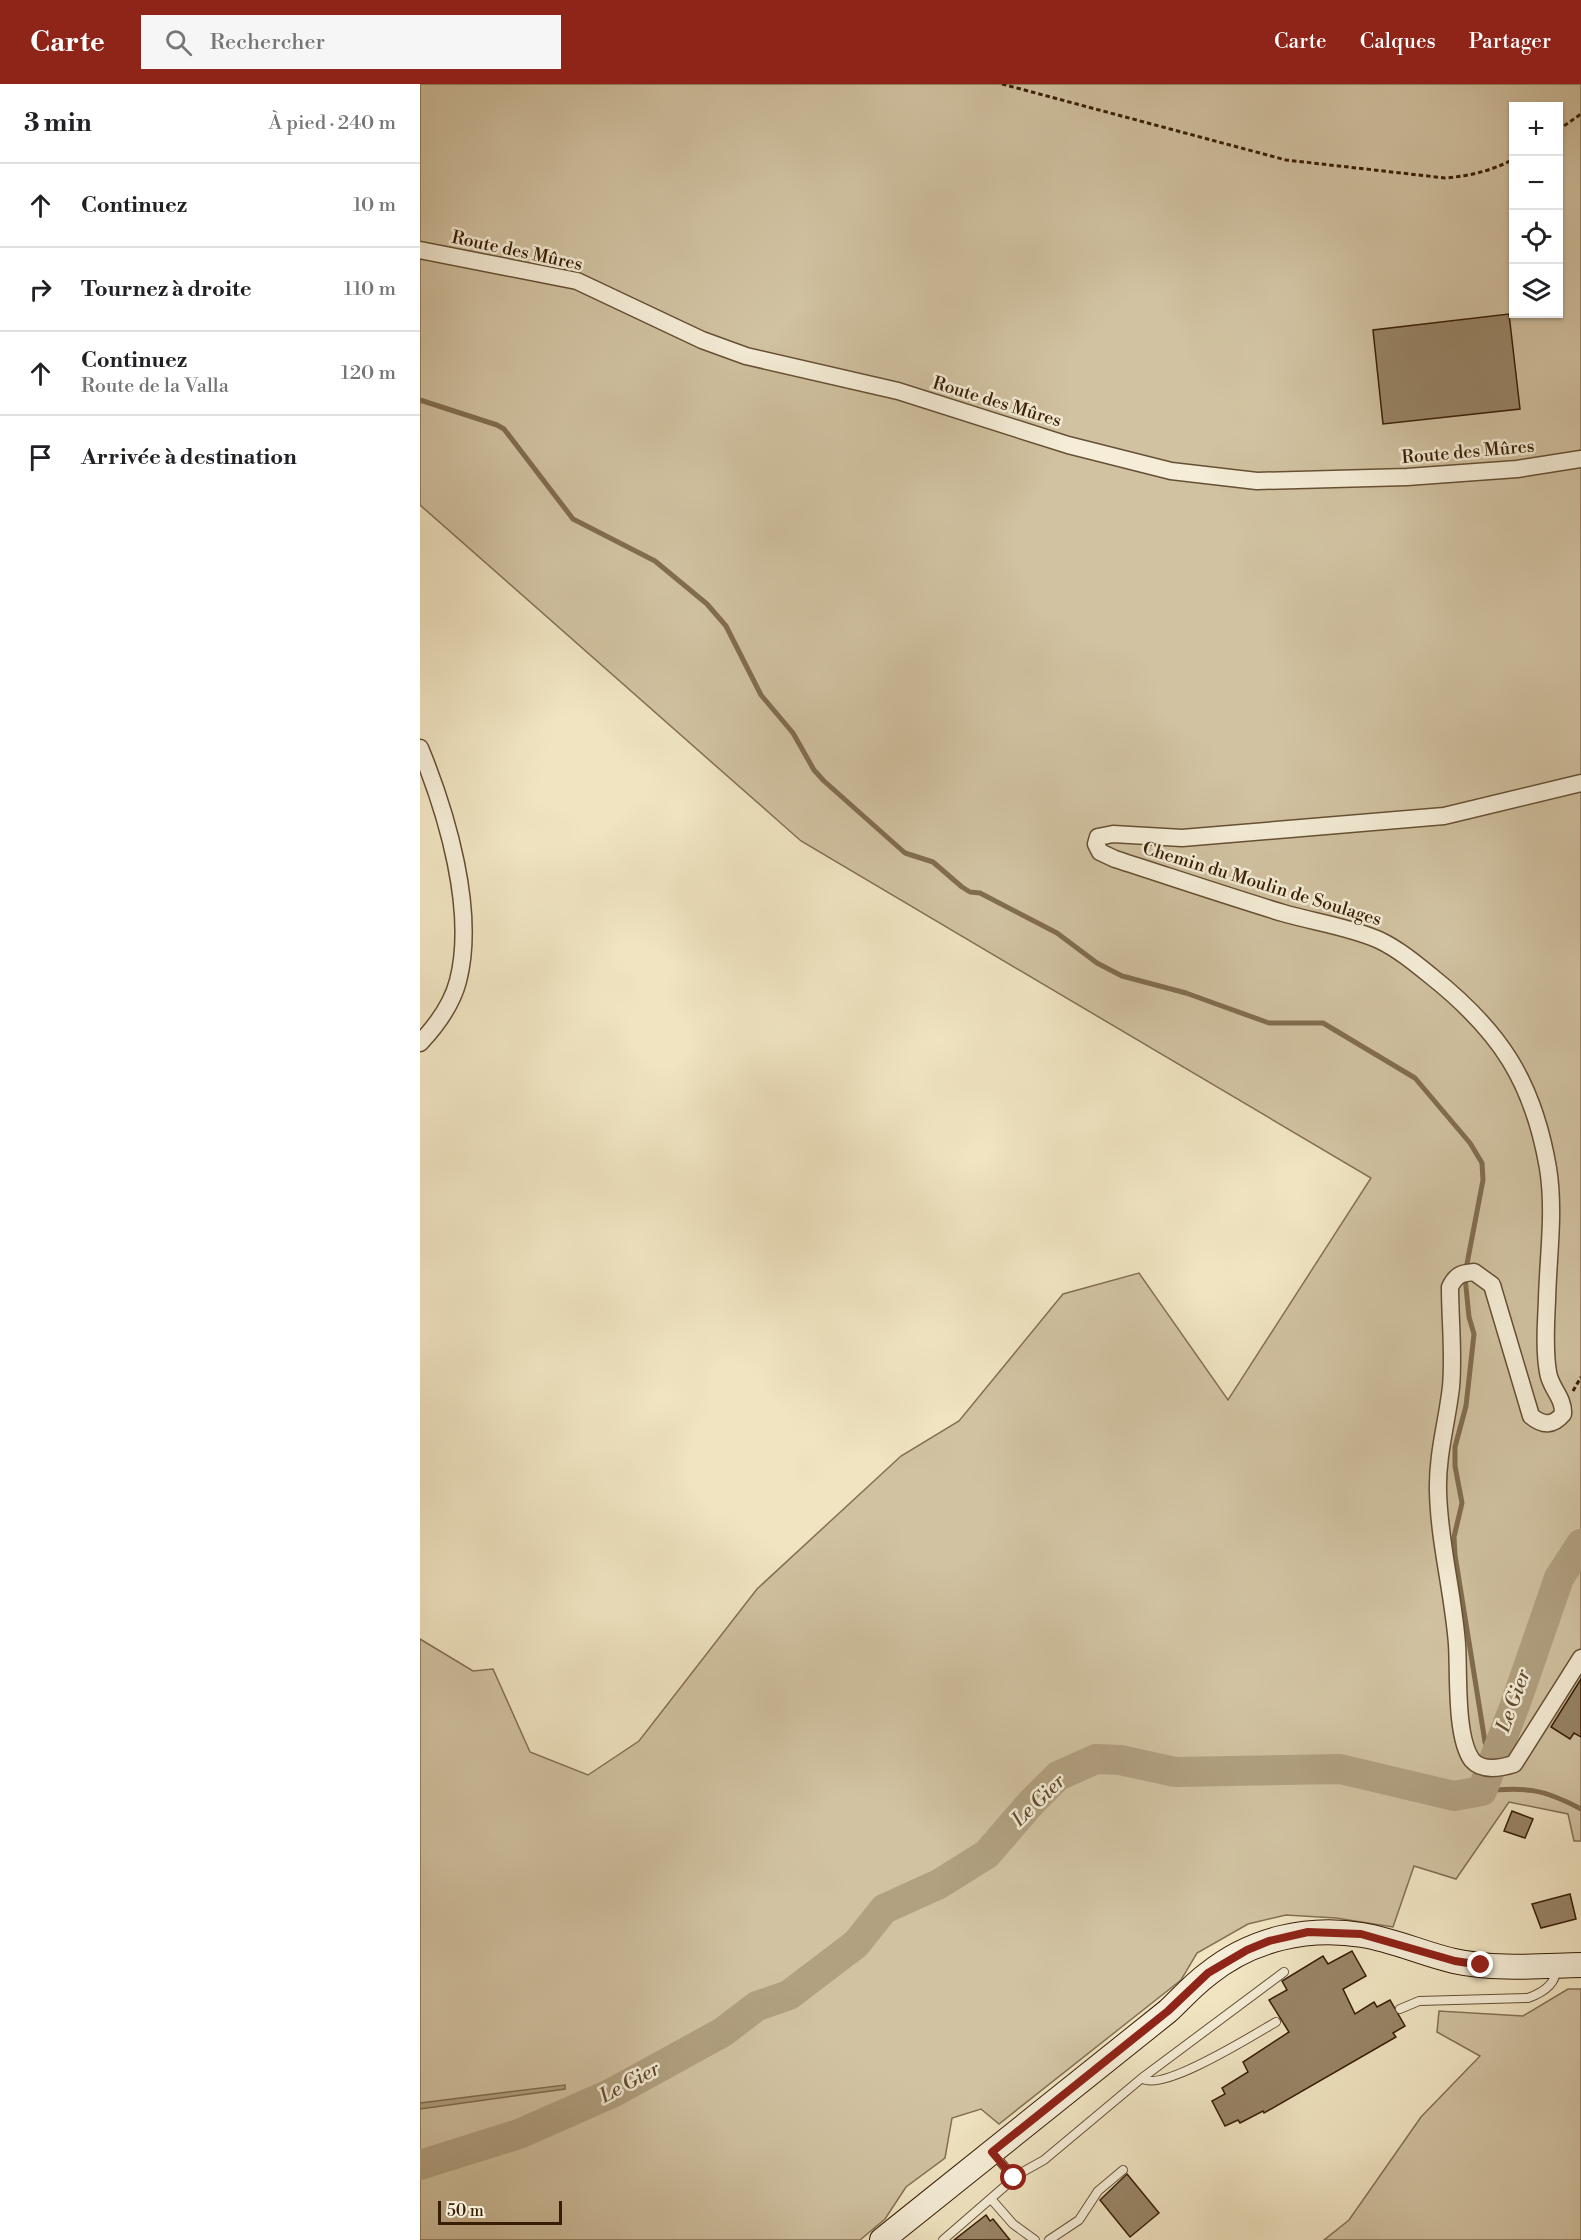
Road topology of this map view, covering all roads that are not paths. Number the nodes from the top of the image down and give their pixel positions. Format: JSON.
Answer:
{"nodes":[{"id":1,"x":420,"y":250,"type":"edge"},
{"id":2,"x":1581,"y":459,"type":"edge"},
{"id":3,"x":420,"y":748,"type":"edge"},
{"id":4,"x":1581,"y":783,"type":"edge"},
{"id":5,"x":420,"y":1043,"type":"edge"},
{"id":6,"x":1581,"y":1658,"type":"edge"},
{"id":7,"x":1556,"y":1965,"type":"junction"},
{"id":8,"x":1581,"y":1965,"type":"edge"},
{"id":9,"x":1284,"y":1972,"type":"dead end"},
{"id":10,"x":1400,"y":2009,"type":"dead end"},
{"id":11,"x":1276,"y":2022,"type":"dead end"},
{"id":12,"x":1142,"y":2078,"type":"junction"},
{"id":13,"x":992,"y":2152,"type":"junction"},
{"id":14,"x":1123,"y":2170,"type":"dead end"},
{"id":15,"x":1014,"y":2178,"type":"junction"},
{"id":16,"x":992,"y":2200,"type":"junction"},
{"id":17,"x":882,"y":2240,"type":"edge"},
{"id":18,"x":943,"y":2240,"type":"edge"},
{"id":19,"x":1035,"y":2240,"type":"edge"},
{"id":20,"x":1049,"y":2240,"type":"edge"}],
"edges":[{"from":1,"to":2,"type":"street","name":"Route des Mûres"},
{"from":3,"to":5,"type":"street"},
{"from":4,"to":6,"type":"street","name":"Chemin du Moulin de Soulages"},
{"from":7,"to":8,"type":"main road"},
{"from":7,"to":10,"type":"lane"},
{"from":7,"to":13,"type":"main road"},
{"from":9,"to":12,"type":"lane"},
{"from":11,"to":12,"type":"lane"},
{"from":12,"to":15,"type":"lane"},
{"from":13,"to":15,"type":"lane"},
{"from":13,"to":17,"type":"main road"},
{"from":14,"to":20,"type":"lane"},
{"from":15,"to":16,"type":"lane"},
{"from":16,"to":18,"type":"lane"},
{"from":16,"to":19,"type":"lane"}]}
